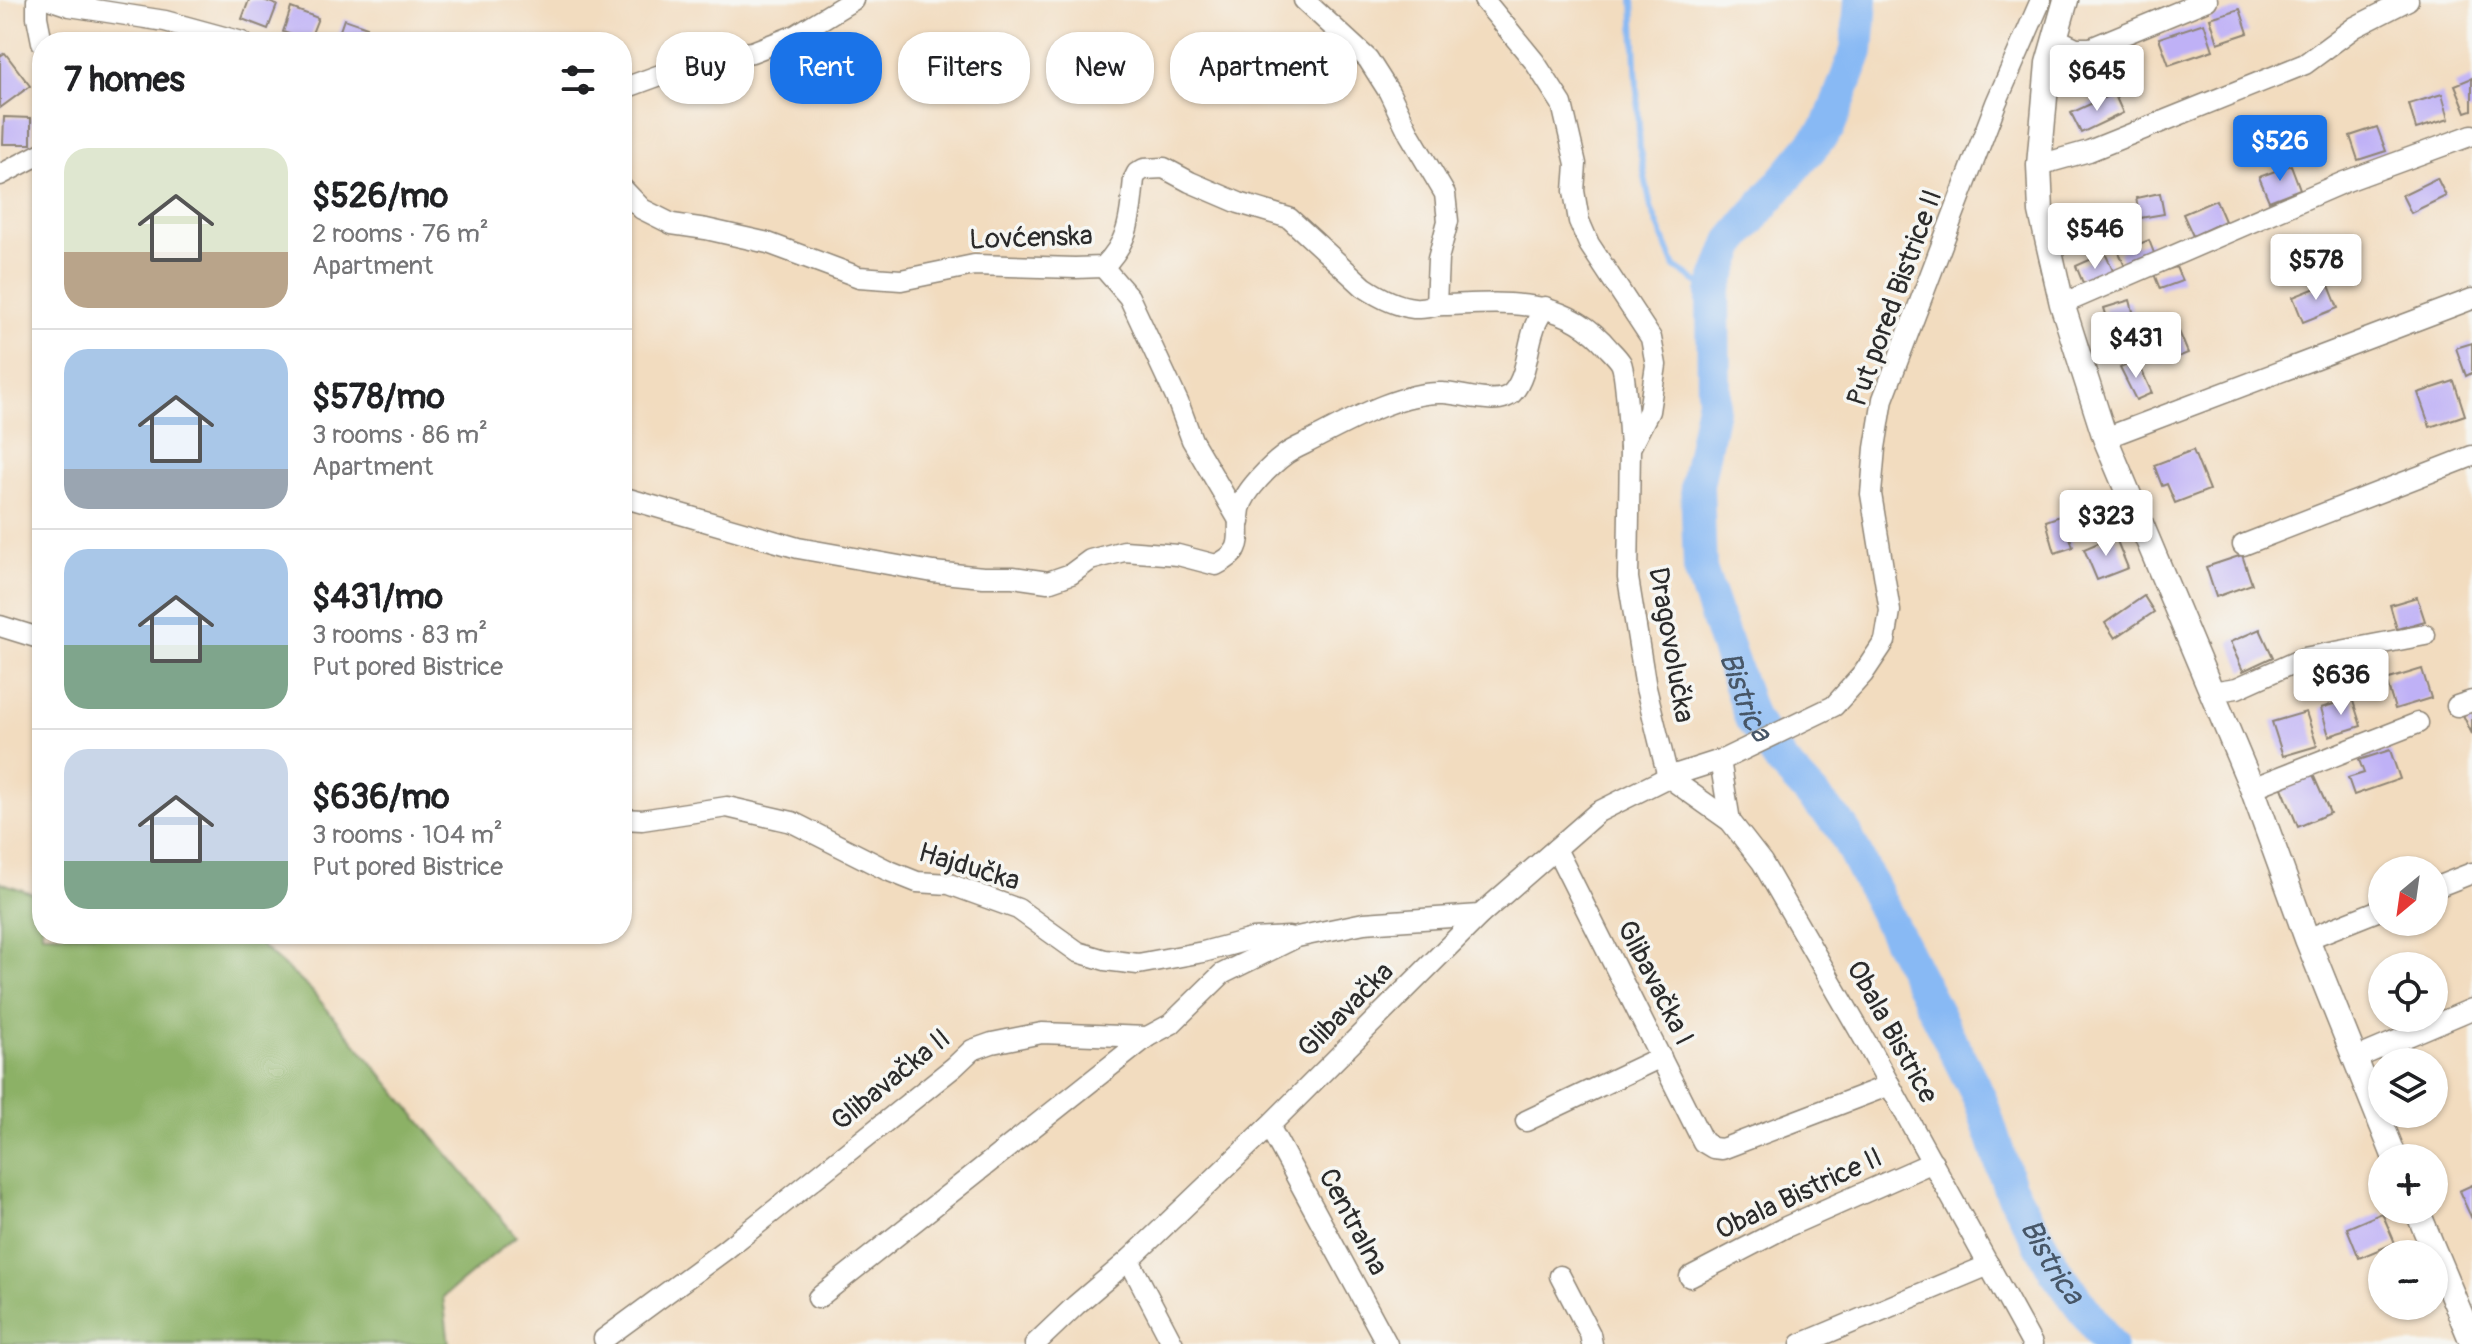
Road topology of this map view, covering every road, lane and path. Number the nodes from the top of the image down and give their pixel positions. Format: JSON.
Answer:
{"nodes":[{"id":1,"x":37,"y":0,"type":"edge"},
{"id":2,"x":52,"y":0,"type":"edge"},
{"id":3,"x":853,"y":0,"type":"edge"},
{"id":4,"x":1304,"y":0,"type":"edge"},
{"id":5,"x":1484,"y":0,"type":"edge"},
{"id":6,"x":2041,"y":0,"type":"edge"},
{"id":7,"x":2066,"y":0,"type":"edge"},
{"id":8,"x":2207,"y":0,"type":"edge"},
{"id":9,"x":2408,"y":0,"type":"edge"},
{"id":10,"x":40,"y":32,"type":"edge"},
{"id":11,"x":205,"y":32,"type":"edge"},
{"id":12,"x":2055,"y":38,"type":"junction"},
{"id":13,"x":2017,"y":52,"type":"junction"},
{"id":14,"x":2048,"y":63,"type":"junction"},
{"id":15,"x":632,"y":85,"type":"edge"},
{"id":16,"x":2472,"y":135,"type":"edge"},
{"id":17,"x":32,"y":158,"type":"edge"},
{"id":18,"x":2039,"y":165,"type":"junction"},
{"id":19,"x":0,"y":175,"type":"edge"},
{"id":20,"x":632,"y":198,"type":"edge"},
{"id":21,"x":1103,"y":267,"type":"junction"},
{"id":22,"x":2472,"y":299,"type":"edge"},
{"id":23,"x":2062,"y":304,"type":"junction"},
{"id":24,"x":1436,"y":305,"type":"junction"},
{"id":25,"x":1545,"y":307,"type":"junction"},
{"id":26,"x":2105,"y":438,"type":"junction"},
{"id":27,"x":1630,"y":448,"type":"junction"},
{"id":28,"x":2472,"y":456,"type":"edge"},
{"id":29,"x":632,"y":500,"type":"edge"},
{"id":30,"x":1240,"y":522,"type":"junction"},
{"id":31,"x":2243,"y":545,"type":"dead end"},
{"id":32,"x":0,"y":626,"type":"edge"},
{"id":33,"x":2425,"y":635,"type":"dead end"},
{"id":34,"x":32,"y":636,"type":"edge"},
{"id":35,"x":2211,"y":692,"type":"junction"},
{"id":36,"x":2418,"y":723,"type":"dead end"},
{"id":37,"x":1722,"y":760,"type":"junction"},
{"id":38,"x":1668,"y":777,"type":"junction"},
{"id":39,"x":2252,"y":788,"type":"junction"},
{"id":40,"x":632,"y":820,"type":"edge"},
{"id":41,"x":1730,"y":821,"type":"junction"},
{"id":42,"x":1556,"y":849,"type":"junction"},
{"id":43,"x":2472,"y":873,"type":"edge"},
{"id":44,"x":2448,"y":882,"type":"edge"},
{"id":45,"x":1480,"y":915,"type":"junction"},
{"id":46,"x":2368,"y":915,"type":"edge"},
{"id":47,"x":1297,"y":937,"type":"junction"},
{"id":48,"x":2307,"y":939,"type":"junction"},
{"id":49,"x":2472,"y":1009,"type":"edge"},
{"id":50,"x":1147,"y":1037,"type":"junction"},
{"id":51,"x":1661,"y":1057,"type":"junction"},
{"id":52,"x":2354,"y":1059,"type":"junction"},
{"id":53,"x":1890,"y":1085,"type":"junction"},
{"id":54,"x":1526,"y":1121,"type":"dead end"},
{"id":55,"x":1269,"y":1126,"type":"junction"},
{"id":56,"x":2389,"y":1144,"type":"edge"},
{"id":57,"x":1933,"y":1162,"type":"junction"},
{"id":58,"x":2423,"y":1224,"type":"edge"},
{"id":59,"x":1129,"y":1260,"type":"junction"},
{"id":60,"x":1989,"y":1265,"type":"junction"},
{"id":61,"x":1560,"y":1276,"type":"dead end"},
{"id":62,"x":1690,"y":1277,"type":"dead end"},
{"id":63,"x":818,"y":1298,"type":"dead end"},
{"id":64,"x":604,"y":1339,"type":"dead end"},
{"id":65,"x":2472,"y":1342,"type":"edge"},
{"id":66,"x":1035,"y":1344,"type":"edge"},
{"id":67,"x":1173,"y":1344,"type":"edge"},
{"id":68,"x":1387,"y":1344,"type":"edge"},
{"id":69,"x":1592,"y":1344,"type":"edge"},
{"id":70,"x":1801,"y":1344,"type":"edge"},
{"id":71,"x":2032,"y":1344,"type":"edge"}],
"edges":[{"from":1,"to":10,"type":"street"},
{"from":2,"to":11,"type":"street"},
{"from":3,"to":15,"type":"street"},
{"from":4,"to":24,"type":"street"},
{"from":5,"to":27,"type":"street","name":"Dragovolučka"},
{"from":6,"to":13,"type":"street","name":"Put pored Bistrice II"},
{"from":7,"to":12,"type":"street"},
{"from":8,"to":12,"type":"street"},
{"from":9,"to":18,"type":"street"},
{"from":12,"to":14,"type":"street"},
{"from":13,"to":14,"type":"street"},
{"from":13,"to":37,"type":"street","name":"Put pored Bistrice II"},
{"from":14,"to":18,"type":"street"},
{"from":16,"to":23,"type":"street"},
{"from":17,"to":19,"type":"street"},
{"from":18,"to":23,"type":"street"},
{"from":20,"to":21,"type":"street","name":"Lovćenska"},
{"from":21,"to":24,"type":"street","name":"Lovćenska"},
{"from":21,"to":30,"type":"street"},
{"from":22,"to":26,"type":"street"},
{"from":23,"to":26,"type":"street"},
{"from":24,"to":25,"type":"street","name":"Lovćenska"},
{"from":25,"to":27,"type":"street","name":"Lovćenska"},
{"from":25,"to":30,"type":"street"},
{"from":26,"to":35,"type":"street"},
{"from":27,"to":38,"type":"street","name":"Dragovolučka"},
{"from":28,"to":31,"type":"street"},
{"from":29,"to":30,"type":"street"},
{"from":32,"to":34,"type":"street"},
{"from":33,"to":35,"type":"street"},
{"from":35,"to":39,"type":"street"},
{"from":36,"to":39,"type":"street"},
{"from":37,"to":38,"type":"street","name":"Glibavačka"},
{"from":37,"to":41,"type":"street"},
{"from":38,"to":41,"type":"street","name":"Obala Bistrice"},
{"from":38,"to":42,"type":"street","name":"Glibavačka"},
{"from":39,"to":48,"type":"street"},
{"from":40,"to":47,"type":"street","name":"Hajdučka"},
{"from":41,"to":53,"type":"street","name":"Obala Bistrice"},
{"from":42,"to":45,"type":"street","name":"Glibavačka"},
{"from":42,"to":51,"type":"street","name":"Glibavačka I"},
{"from":43,"to":44,"type":"street"},
{"from":45,"to":47,"type":"street"},
{"from":45,"to":55,"type":"street","name":"Glibavačka"},
{"from":46,"to":48,"type":"street"},
{"from":47,"to":50,"type":"street"},
{"from":48,"to":52,"type":"street"},
{"from":49,"to":52,"type":"street"},
{"from":50,"to":63,"type":"street"},
{"from":50,"to":64,"type":"street","name":"Glibavačka II"},
{"from":51,"to":53,"type":"street","name":"Glibavačka I"},
{"from":51,"to":54,"type":"street"},
{"from":52,"to":56,"type":"street"},
{"from":53,"to":57,"type":"street","name":"Obala Bistrice"},
{"from":55,"to":59,"type":"street","name":"Glibavačka"},
{"from":55,"to":68,"type":"street","name":"Centralna"},
{"from":57,"to":60,"type":"street","name":"Obala Bistrice"},
{"from":57,"to":62,"type":"street","name":"Obala Bistrice II"},
{"from":58,"to":65,"type":"street"},
{"from":59,"to":66,"type":"street","name":"Glibavačka"},
{"from":59,"to":67,"type":"street"},
{"from":60,"to":70,"type":"street"},
{"from":60,"to":71,"type":"street","name":"Obala Bistrice"},
{"from":61,"to":69,"type":"street"}]}
